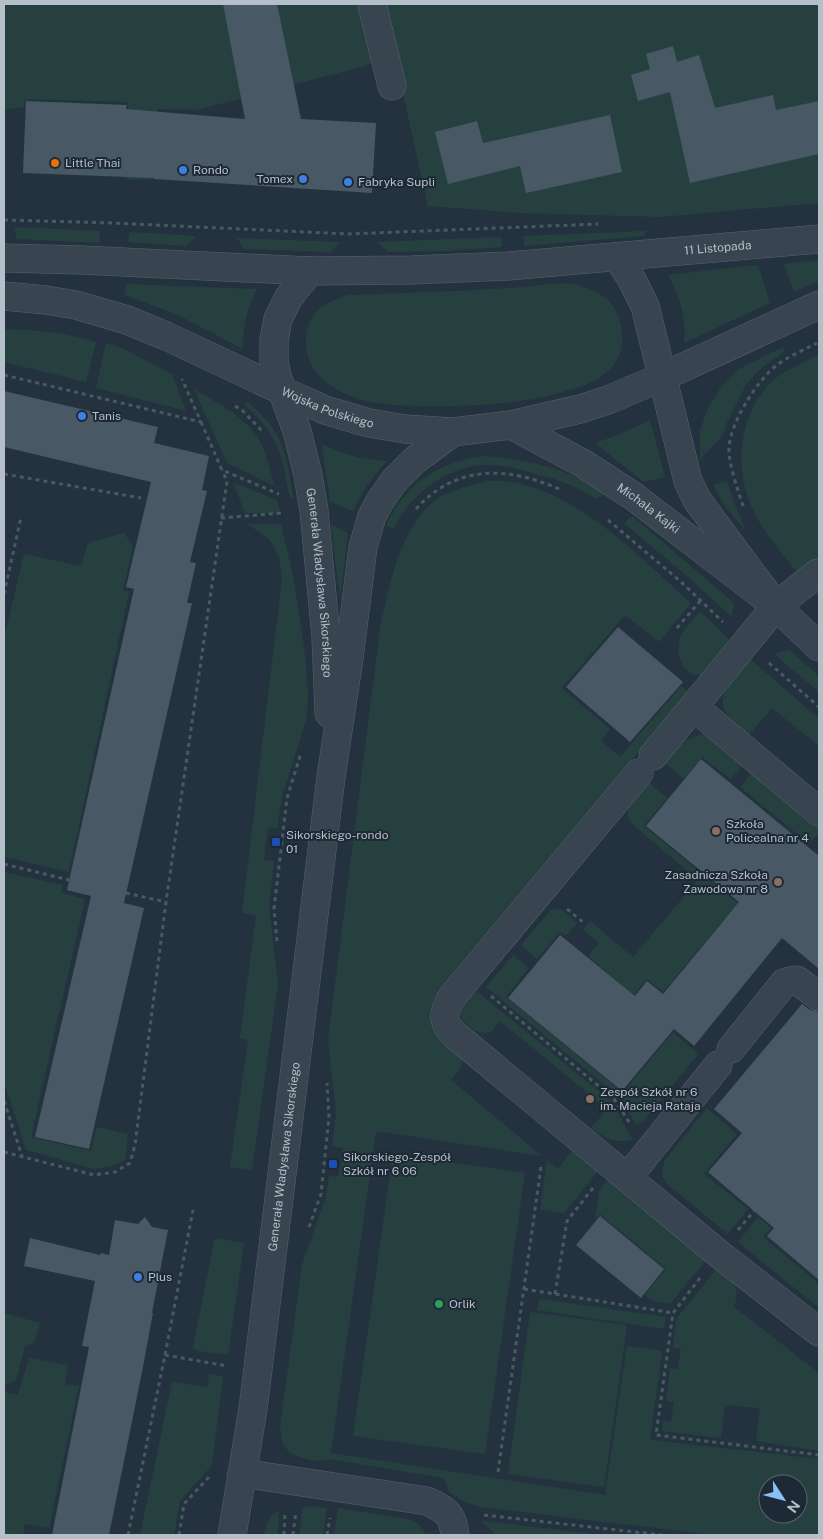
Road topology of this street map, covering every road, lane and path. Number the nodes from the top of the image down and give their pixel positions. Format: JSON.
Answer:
{"nodes":[{"id":1,"x":372,"y":4,"type":"edge"},
{"id":2,"x":392,"y":86,"type":"dead end"},
{"id":3,"x":4,"y":220,"type":"edge"},
{"id":4,"x":600,"y":224,"type":"dead end"},
{"id":5,"x":819,"y":240,"type":"edge"},
{"id":6,"x":617,"y":257,"type":"junction"},
{"id":7,"x":4,"y":258,"type":"edge"},
{"id":8,"x":310,"y":271,"type":"junction"},
{"id":9,"x":4,"y":296,"type":"edge"},
{"id":10,"x":819,"y":305,"type":"edge"},
{"id":11,"x":819,"y":342,"type":"edge"},
{"id":12,"x":178,"y":372,"type":"dead end"},
{"id":13,"x":4,"y":375,"type":"edge"},
{"id":14,"x":662,"y":377,"type":"junction"},
{"id":15,"x":283,"y":391,"type":"junction"},
{"id":16,"x":228,"y":401,"type":"dead end"},
{"id":17,"x":201,"y":422,"type":"junction"},
{"id":18,"x":511,"y":425,"type":"junction"},
{"id":19,"x":454,"y":432,"type":"junction"},
{"id":20,"x":266,"y":436,"type":"dead end"},
{"id":21,"x":732,"y":466,"type":"dead end"},
{"id":22,"x":222,"y":470,"type":"junction"},
{"id":23,"x":4,"y":474,"type":"edge"},
{"id":24,"x":281,"y":487,"type":"dead end"},
{"id":25,"x":564,"y":492,"type":"dead end"},
{"id":26,"x":141,"y":498,"type":"dead end"},
{"id":27,"x":413,"y":512,"type":"dead end"},
{"id":28,"x":285,"y":513,"type":"dead end"},
{"id":29,"x":22,"y":517,"type":"dead end"},
{"id":30,"x":604,"y":517,"type":"dead end"},
{"id":31,"x":221,"y":518,"type":"junction"},
{"id":32,"x":818,"y":573,"type":"dead end"},
{"id":33,"x":4,"y":594,"type":"edge"},
{"id":34,"x":701,"y":600,"type":"junction"},
{"id":35,"x":776,"y":606,"type":"junction"},
{"id":36,"x":678,"y":628,"type":"dead end"},
{"id":37,"x":746,"y":643,"type":"junction"},
{"id":38,"x":819,"y":647,"type":"edge"},
{"id":39,"x":694,"y":707,"type":"junction"},
{"id":40,"x":819,"y":707,"type":"edge"},
{"id":41,"x":301,"y":752,"type":"dead end"},
{"id":42,"x":331,"y":776,"type":"junction"},
{"id":43,"x":819,"y":812,"type":"edge"},
{"id":44,"x":4,"y":864,"type":"edge"},
{"id":45,"x":69,"y":880,"type":"dead end"},
{"id":46,"x":126,"y":893,"type":"dead end"},
{"id":47,"x":166,"y":902,"type":"junction"},
{"id":48,"x":564,"y":906,"type":"dead end"},
{"id":49,"x":584,"y":923,"type":"dead end"},
{"id":50,"x":278,"y":946,"type":"dead end"},
{"id":51,"x":488,"y":994,"type":"dead end"},
{"id":52,"x":819,"y":997,"type":"edge"},
{"id":53,"x":327,"y":1080,"type":"dead end"},
{"id":54,"x":4,"y":1101,"type":"edge"},
{"id":55,"x":635,"y":1132,"type":"dead end"},
{"id":56,"x":4,"y":1152,"type":"edge"},
{"id":57,"x":22,"y":1157,"type":"junction"},
{"id":58,"x":541,"y":1167,"type":"dead end"},
{"id":59,"x":620,"y":1171,"type":"junction"},
{"id":60,"x":193,"y":1210,"type":"dead end"},
{"id":61,"x":754,"y":1211,"type":"dead end"},
{"id":62,"x":309,"y":1229,"type":"dead end"},
{"id":63,"x":719,"y":1254,"type":"junction"},
{"id":64,"x":524,"y":1289,"type":"junction"},
{"id":65,"x":555,"y":1294,"type":"junction"},
{"id":66,"x":673,"y":1313,"type":"junction"},
{"id":67,"x":819,"y":1332,"type":"edge"},
{"id":68,"x":165,"y":1355,"type":"junction"},
{"id":69,"x":233,"y":1367,"type":"dead end"},
{"id":70,"x":819,"y":1455,"type":"edge"},
{"id":71,"x":498,"y":1472,"type":"dead end"},
{"id":72,"x":212,"y":1473,"type":"dead end"},
{"id":73,"x":242,"y":1473,"type":"junction"},
{"id":74,"x":296,"y":1505,"type":"dead end"},
{"id":75,"x":444,"y":1509,"type":"junction"},
{"id":76,"x":646,"y":1534,"type":"edge"},
{"id":77,"x":128,"y":1535,"type":"edge"},
{"id":78,"x":179,"y":1535,"type":"edge"},
{"id":79,"x":232,"y":1535,"type":"edge"},
{"id":80,"x":293,"y":1535,"type":"edge"},
{"id":81,"x":455,"y":1535,"type":"edge"},
{"id":82,"x":662,"y":1535,"type":"edge"}],
"edges":[{"from":1,"to":2,"type":"street"},
{"from":3,"to":4,"type":"path"},
{"from":5,"to":6,"type":"street","name":"11 Listopada"},
{"from":6,"to":8,"type":"street"},
{"from":6,"to":14,"type":"street","name":"Michała Kajki"},
{"from":7,"to":8,"type":"street"},
{"from":8,"to":15,"type":"street","name":"Generała Władysława Sikorskiego"},
{"from":9,"to":15,"type":"street","name":"Wojska Polskiego"},
{"from":10,"to":14,"type":"street"},
{"from":11,"to":21,"type":"path"},
{"from":12,"to":17,"type":"path"},
{"from":13,"to":17,"type":"path"},
{"from":14,"to":18,"type":"street","name":"Wojska Polskiego"},
{"from":14,"to":35,"type":"street","name":"Michała Kajki"},
{"from":15,"to":19,"type":"street","name":"Wojska Polskiego"},
{"from":15,"to":42,"type":"street","name":"Generała Władysława Sikorskiego"},
{"from":16,"to":20,"type":"path"},
{"from":17,"to":22,"type":"path"},
{"from":18,"to":19,"type":"street","name":"Wojska Polskiego"},
{"from":18,"to":35,"type":"street","name":"Michała Kajki"},
{"from":19,"to":42,"type":"street","name":"Generała Władysława Sikorskiego"},
{"from":22,"to":24,"type":"path"},
{"from":22,"to":31,"type":"path"},
{"from":23,"to":26,"type":"path"},
{"from":25,"to":27,"type":"path"},
{"from":28,"to":31,"type":"path"},
{"from":29,"to":33,"type":"path"},
{"from":30,"to":34,"type":"path"},
{"from":31,"to":47,"type":"path"},
{"from":32,"to":35,"type":"street"},
{"from":34,"to":36,"type":"path"},
{"from":34,"to":37,"type":"path"},
{"from":35,"to":37,"type":"street"},
{"from":35,"to":38,"type":"street","name":"Michała Kajki"},
{"from":37,"to":39,"type":"street"},
{"from":37,"to":40,"type":"path"},
{"from":39,"to":43,"type":"street"},
{"from":39,"to":59,"type":"street"},
{"from":41,"to":50,"type":"path"},
{"from":42,"to":73,"type":"street","name":"Generała Władysława Sikorskiego"},
{"from":44,"to":45,"type":"path"},
{"from":46,"to":47,"type":"path"},
{"from":47,"to":57,"type":"path"},
{"from":48,"to":49,"type":"path"},
{"from":51,"to":55,"type":"path"},
{"from":52,"to":59,"type":"street"},
{"from":53,"to":62,"type":"path"},
{"from":54,"to":57,"type":"path"},
{"from":56,"to":57,"type":"path"},
{"from":58,"to":64,"type":"path"},
{"from":59,"to":63,"type":"street"},
{"from":59,"to":65,"type":"path"},
{"from":60,"to":68,"type":"path"},
{"from":61,"to":63,"type":"path"},
{"from":63,"to":66,"type":"path"},
{"from":63,"to":67,"type":"street"},
{"from":64,"to":65,"type":"path"},
{"from":64,"to":71,"type":"path"},
{"from":65,"to":66,"type":"path"},
{"from":66,"to":70,"type":"path"},
{"from":68,"to":69,"type":"path"},
{"from":68,"to":77,"type":"path"},
{"from":72,"to":78,"type":"path"},
{"from":73,"to":75,"type":"street"},
{"from":73,"to":79,"type":"street","name":"Generała Władysława Sikorskiego"},
{"from":74,"to":80,"type":"path"},
{"from":75,"to":76,"type":"path"},
{"from":75,"to":81,"type":"street"},
{"from":76,"to":82,"type":"path"}]}
